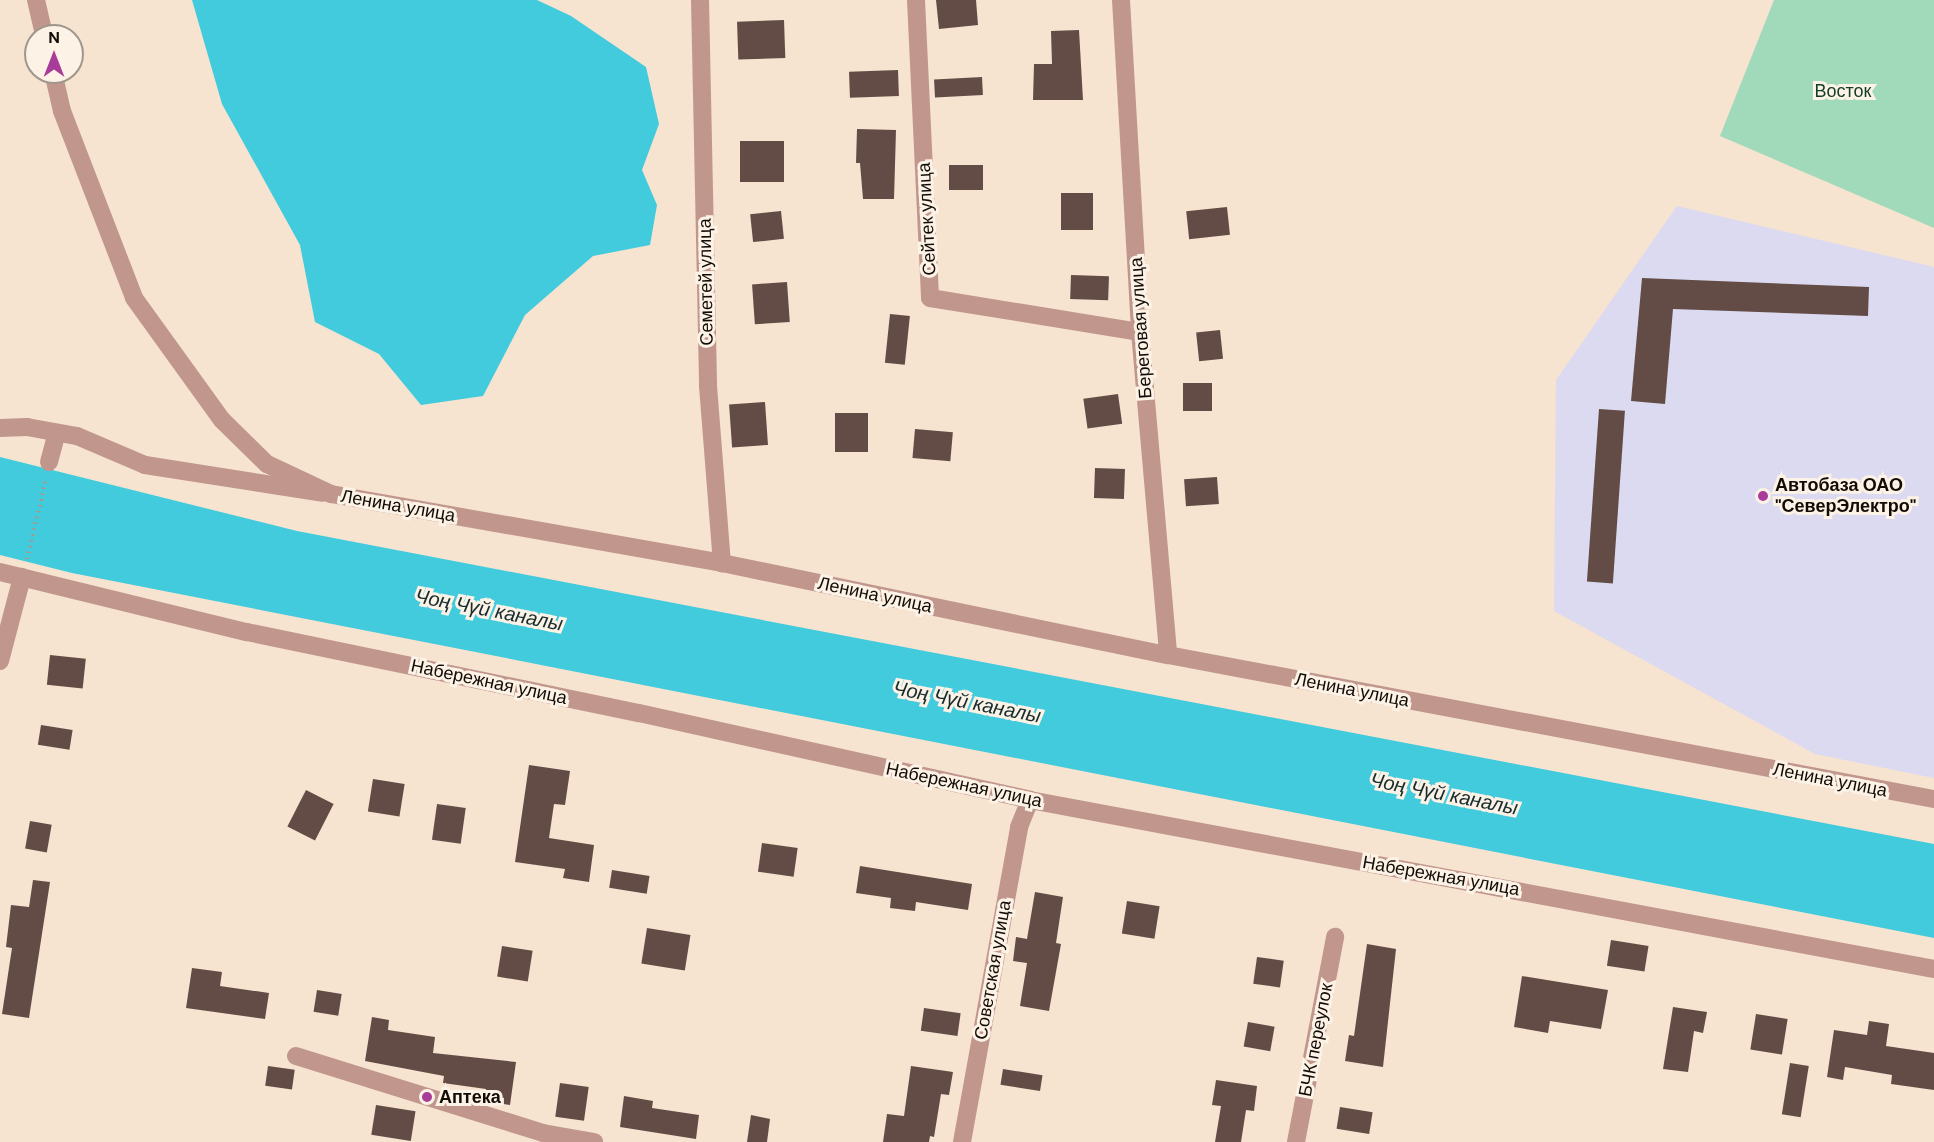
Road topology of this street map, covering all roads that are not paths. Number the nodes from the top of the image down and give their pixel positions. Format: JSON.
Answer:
{"nodes":[{"id":1,"x":36,"y":0,"type":"edge"},
{"id":2,"x":700,"y":0,"type":"edge"},
{"id":3,"x":916,"y":0,"type":"edge"},
{"id":4,"x":1121,"y":0,"type":"edge"},
{"id":5,"x":41,"y":24,"type":"edge"},
{"id":6,"x":56,"y":84,"type":"edge"},
{"id":7,"x":1140,"y":332,"type":"junction"},
{"id":8,"x":0,"y":428,"type":"edge"},
{"id":9,"x":57,"y":433,"type":"junction"},
{"id":10,"x":50,"y":462,"type":"road end"},
{"id":11,"x":331,"y":494,"type":"junction"},
{"id":12,"x":722,"y":563,"type":"junction"},
{"id":13,"x":0,"y":572,"type":"edge"},
{"id":14,"x":22,"y":577,"type":"junction"},
{"id":15,"x":1168,"y":655,"type":"junction"},
{"id":16,"x":0,"y":661,"type":"edge"},
{"id":17,"x":1934,"y":799,"type":"edge"},
{"id":18,"x":1030,"y":800,"type":"junction"},
{"id":19,"x":1335,"y":937,"type":"dead end"},
{"id":20,"x":1934,"y":969,"type":"edge"},
{"id":21,"x":296,"y":1056,"type":"dead end"},
{"id":22,"x":594,"y":1142,"type":"edge"},
{"id":23,"x":962,"y":1142,"type":"edge"},
{"id":24,"x":1296,"y":1142,"type":"edge"}],
"edges":[{"from":1,"to":5,"type":"street"},
{"from":2,"to":12,"type":"street","name":"Семетей улица"},
{"from":3,"to":7,"type":"street","name":"Сейтек улица"},
{"from":4,"to":7,"type":"street","name":"Береговая улица"},
{"from":6,"to":11,"type":"street","name":"Ленина улица"},
{"from":7,"to":15,"type":"street","name":"Береговая улица"},
{"from":8,"to":9,"type":"street"},
{"from":9,"to":10,"type":"street"},
{"from":9,"to":11,"type":"street"},
{"from":11,"to":12,"type":"street","name":"Ленина улица"},
{"from":12,"to":15,"type":"street","name":"Ленина улица"},
{"from":13,"to":14,"type":"street","name":"Набережная улица"},
{"from":14,"to":16,"type":"street"},
{"from":14,"to":18,"type":"street","name":"Набережная улица"},
{"from":15,"to":17,"type":"street","name":"Ленина улица"},
{"from":18,"to":20,"type":"street","name":"Набережная улица"},
{"from":18,"to":23,"type":"street","name":"Советская улица"},
{"from":19,"to":24,"type":"street","name":"БЧК переулок"},
{"from":21,"to":22,"type":"street"}]}
